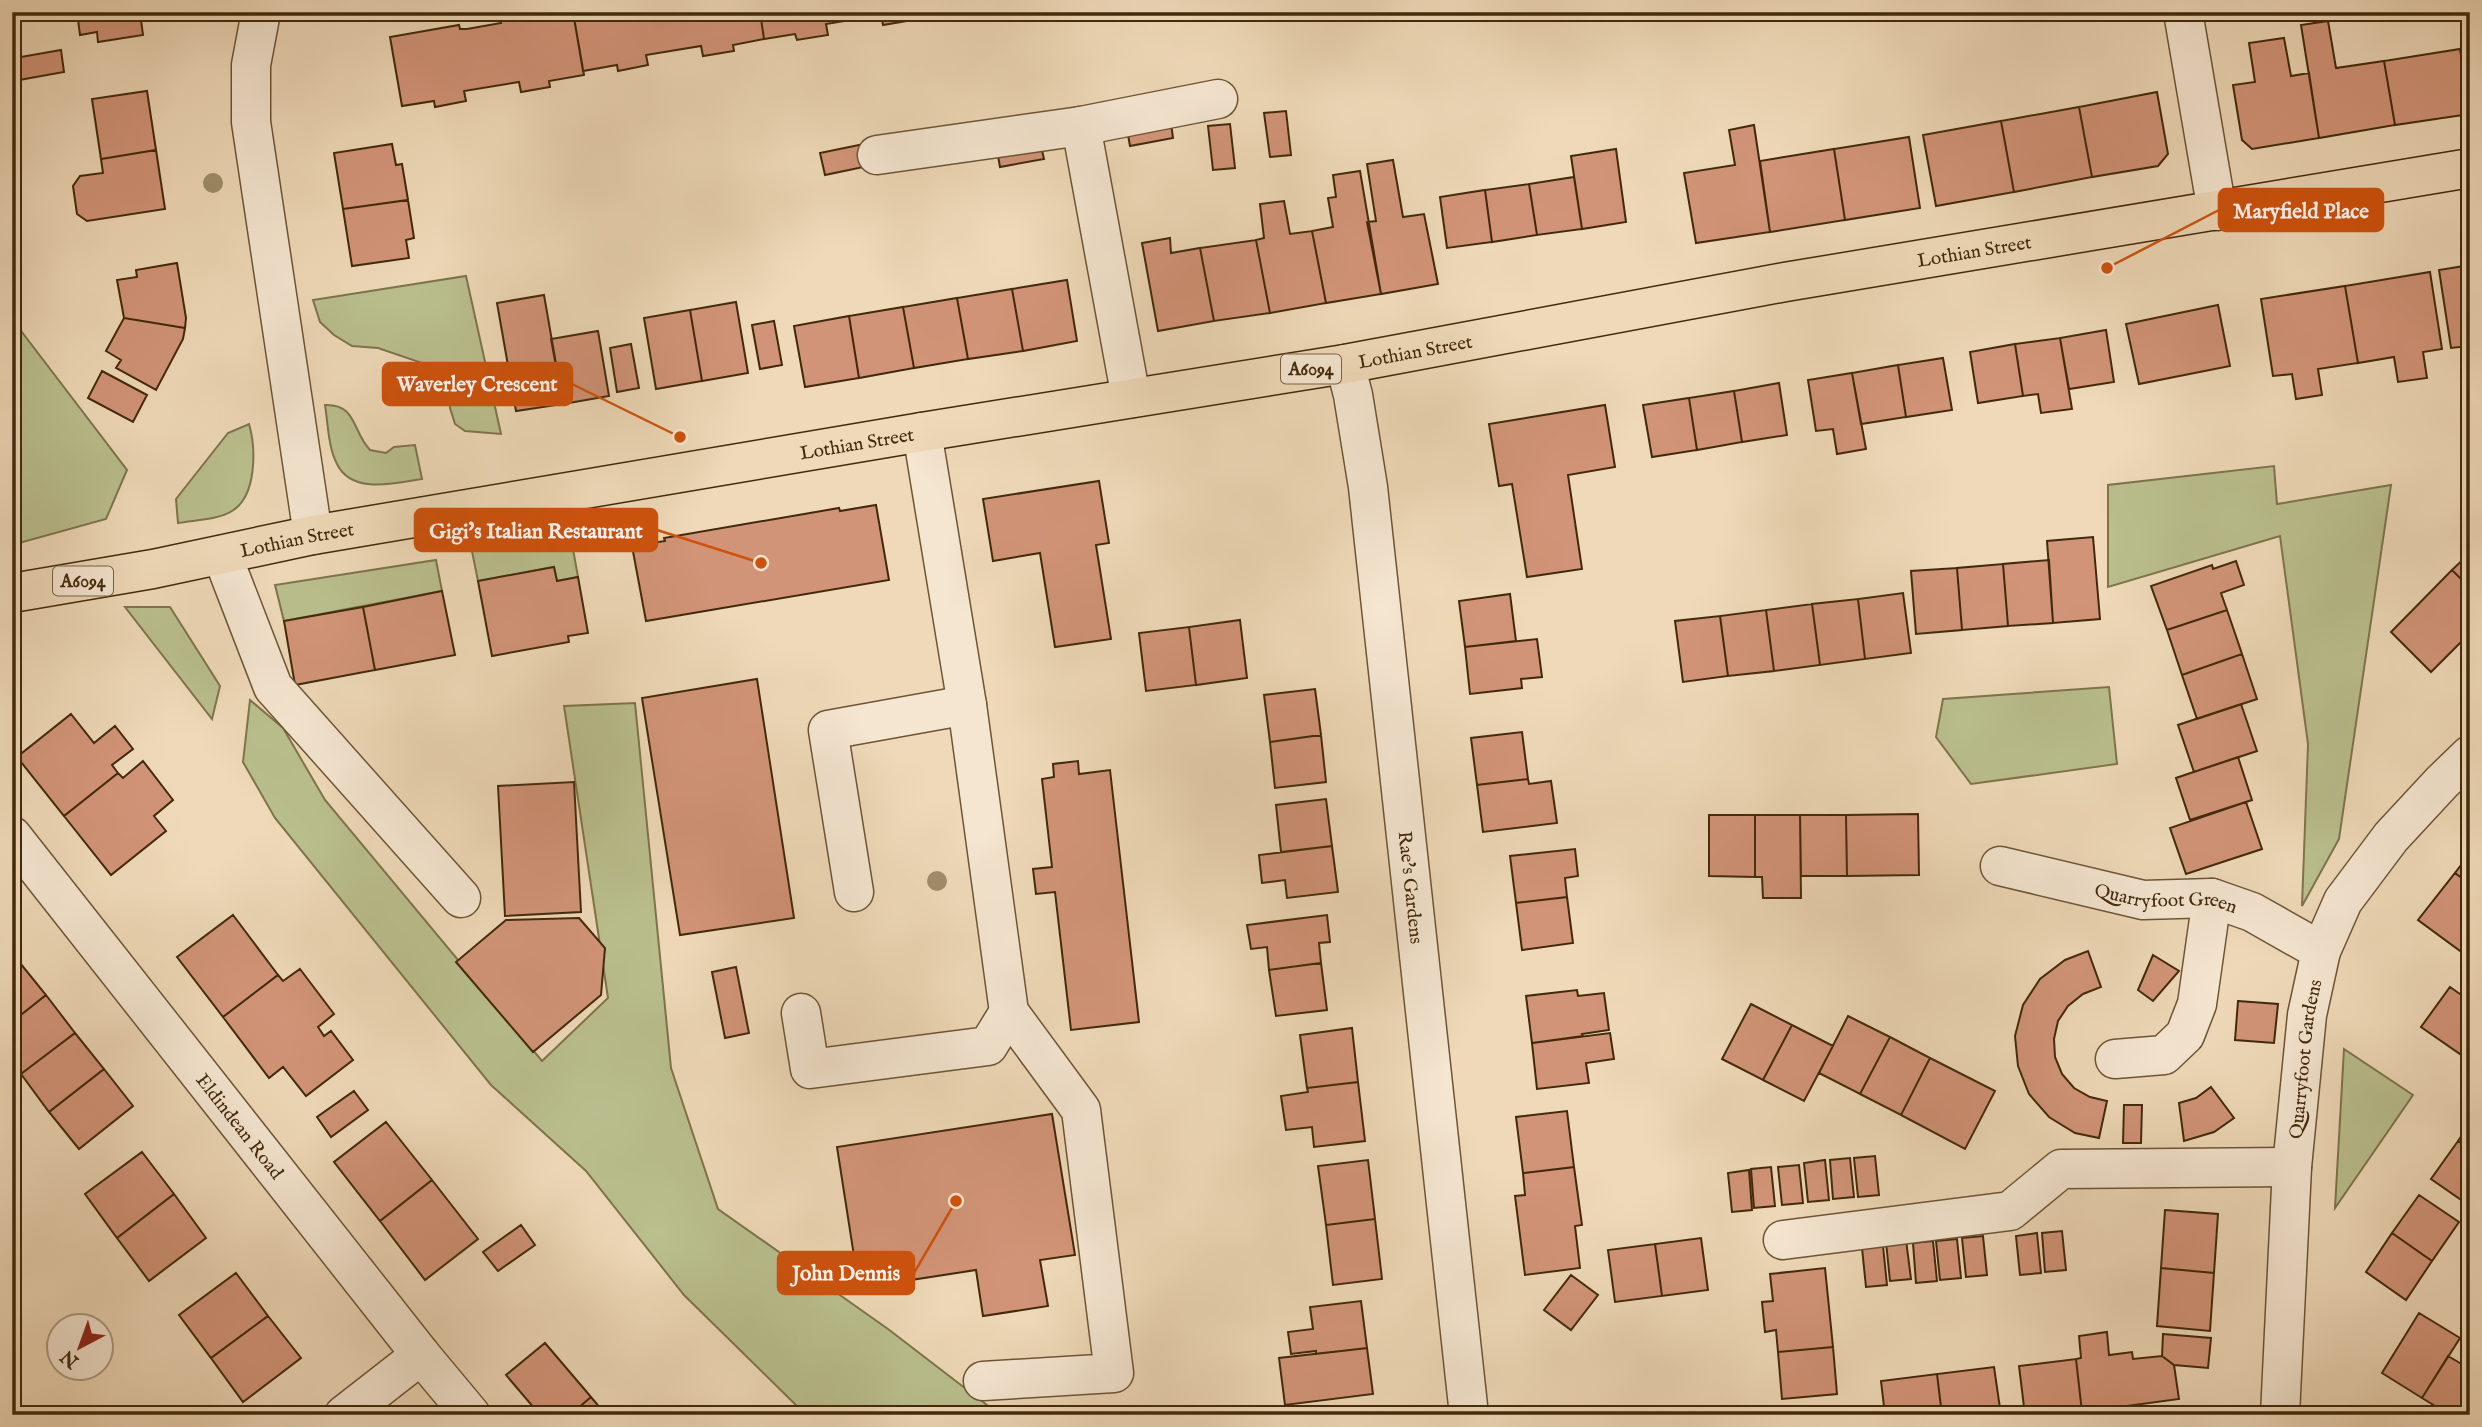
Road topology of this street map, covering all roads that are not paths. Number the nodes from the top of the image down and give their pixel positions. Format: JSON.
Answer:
{"nodes":[{"id":1,"x":261,"y":12,"type":"edge"},
{"id":2,"x":2183,"y":12,"type":"edge"},
{"id":3,"x":1218,"y":99,"type":"dead end"},
{"id":4,"x":1081,"y":126,"type":"junction"},
{"id":5,"x":877,"y":155,"type":"dead end"},
{"id":6,"x":2470,"y":168,"type":"edge"},
{"id":7,"x":2217,"y":211,"type":"junction"},
{"id":8,"x":1345,"y":364,"type":"junction"},
{"id":9,"x":1131,"y":398,"type":"junction"},
{"id":10,"x":922,"y":432,"type":"junction"},
{"id":11,"x":313,"y":536,"type":"junction"},
{"id":12,"x":222,"y":555,"type":"junction"},
{"id":13,"x":12,"y":593,"type":"edge"},
{"id":14,"x":967,"y":705,"type":"junction"},
{"id":15,"x":2470,"y":755,"type":"edge"},
{"id":16,"x":12,"y":836,"type":"edge"},
{"id":17,"x":2000,"y":866,"type":"dead end"},
{"id":18,"x":854,"y":892,"type":"dead end"},
{"id":19,"x":461,"y":898,"type":"dead end"},
{"id":20,"x":2212,"y":898,"type":"junction"},
{"id":21,"x":2321,"y":951,"type":"junction"},
{"id":22,"x":1009,"y":1012,"type":"junction"},
{"id":23,"x":801,"y":1013,"type":"dead end"},
{"id":24,"x":2115,"y":1059,"type":"dead end"},
{"id":25,"x":2292,"y":1167,"type":"junction"},
{"id":26,"x":1783,"y":1240,"type":"dead end"},
{"id":27,"x":421,"y":1355,"type":"junction"},
{"id":28,"x":983,"y":1381,"type":"dead end"},
{"id":29,"x":344,"y":1415,"type":"edge"},
{"id":30,"x":471,"y":1415,"type":"edge"},
{"id":31,"x":1469,"y":1415,"type":"edge"},
{"id":32,"x":2280,"y":1415,"type":"edge"}],
"edges":[{"from":1,"to":11,"type":"street"},
{"from":2,"to":7,"type":"street"},
{"from":3,"to":4,"type":"street"},
{"from":4,"to":5,"type":"street"},
{"from":4,"to":9,"type":"street"},
{"from":6,"to":7,"type":"main road","name":"Lothian Street","number":"A6094"},
{"from":7,"to":8,"type":"main road","name":"Lothian Street","number":"A6094"},
{"from":8,"to":9,"type":"main road","name":"Lothian Street","number":"A6094"},
{"from":8,"to":31,"type":"street","name":"Rae's Gardens"},
{"from":9,"to":10,"type":"main road","name":"Lothian Street","number":"A6094"},
{"from":10,"to":11,"type":"main road","name":"Lothian Street","number":"A6094"},
{"from":10,"to":14,"type":"street"},
{"from":11,"to":12,"type":"main road","name":"Lothian Street","number":"A6094"},
{"from":12,"to":13,"type":"main road","name":"Lothian Street","number":"A6094"},
{"from":12,"to":19,"type":"street"},
{"from":14,"to":18,"type":"street"},
{"from":14,"to":22,"type":"street"},
{"from":15,"to":21,"type":"street","name":"Quarryfoot Gardens"},
{"from":16,"to":27,"type":"street","name":"Eldindean Road"},
{"from":17,"to":20,"type":"street","name":"Quarryfoot Green"},
{"from":20,"to":21,"type":"street","name":"Quarryfoot Green"},
{"from":20,"to":24,"type":"street"},
{"from":21,"to":25,"type":"street","name":"Quarryfoot Gardens"},
{"from":22,"to":23,"type":"street"},
{"from":22,"to":28,"type":"street"},
{"from":25,"to":26,"type":"street"},
{"from":25,"to":32,"type":"street","name":"Quarryfoot Gardens"},
{"from":27,"to":29,"type":"street"},
{"from":27,"to":30,"type":"street","name":"Eldindean Road"}]}
